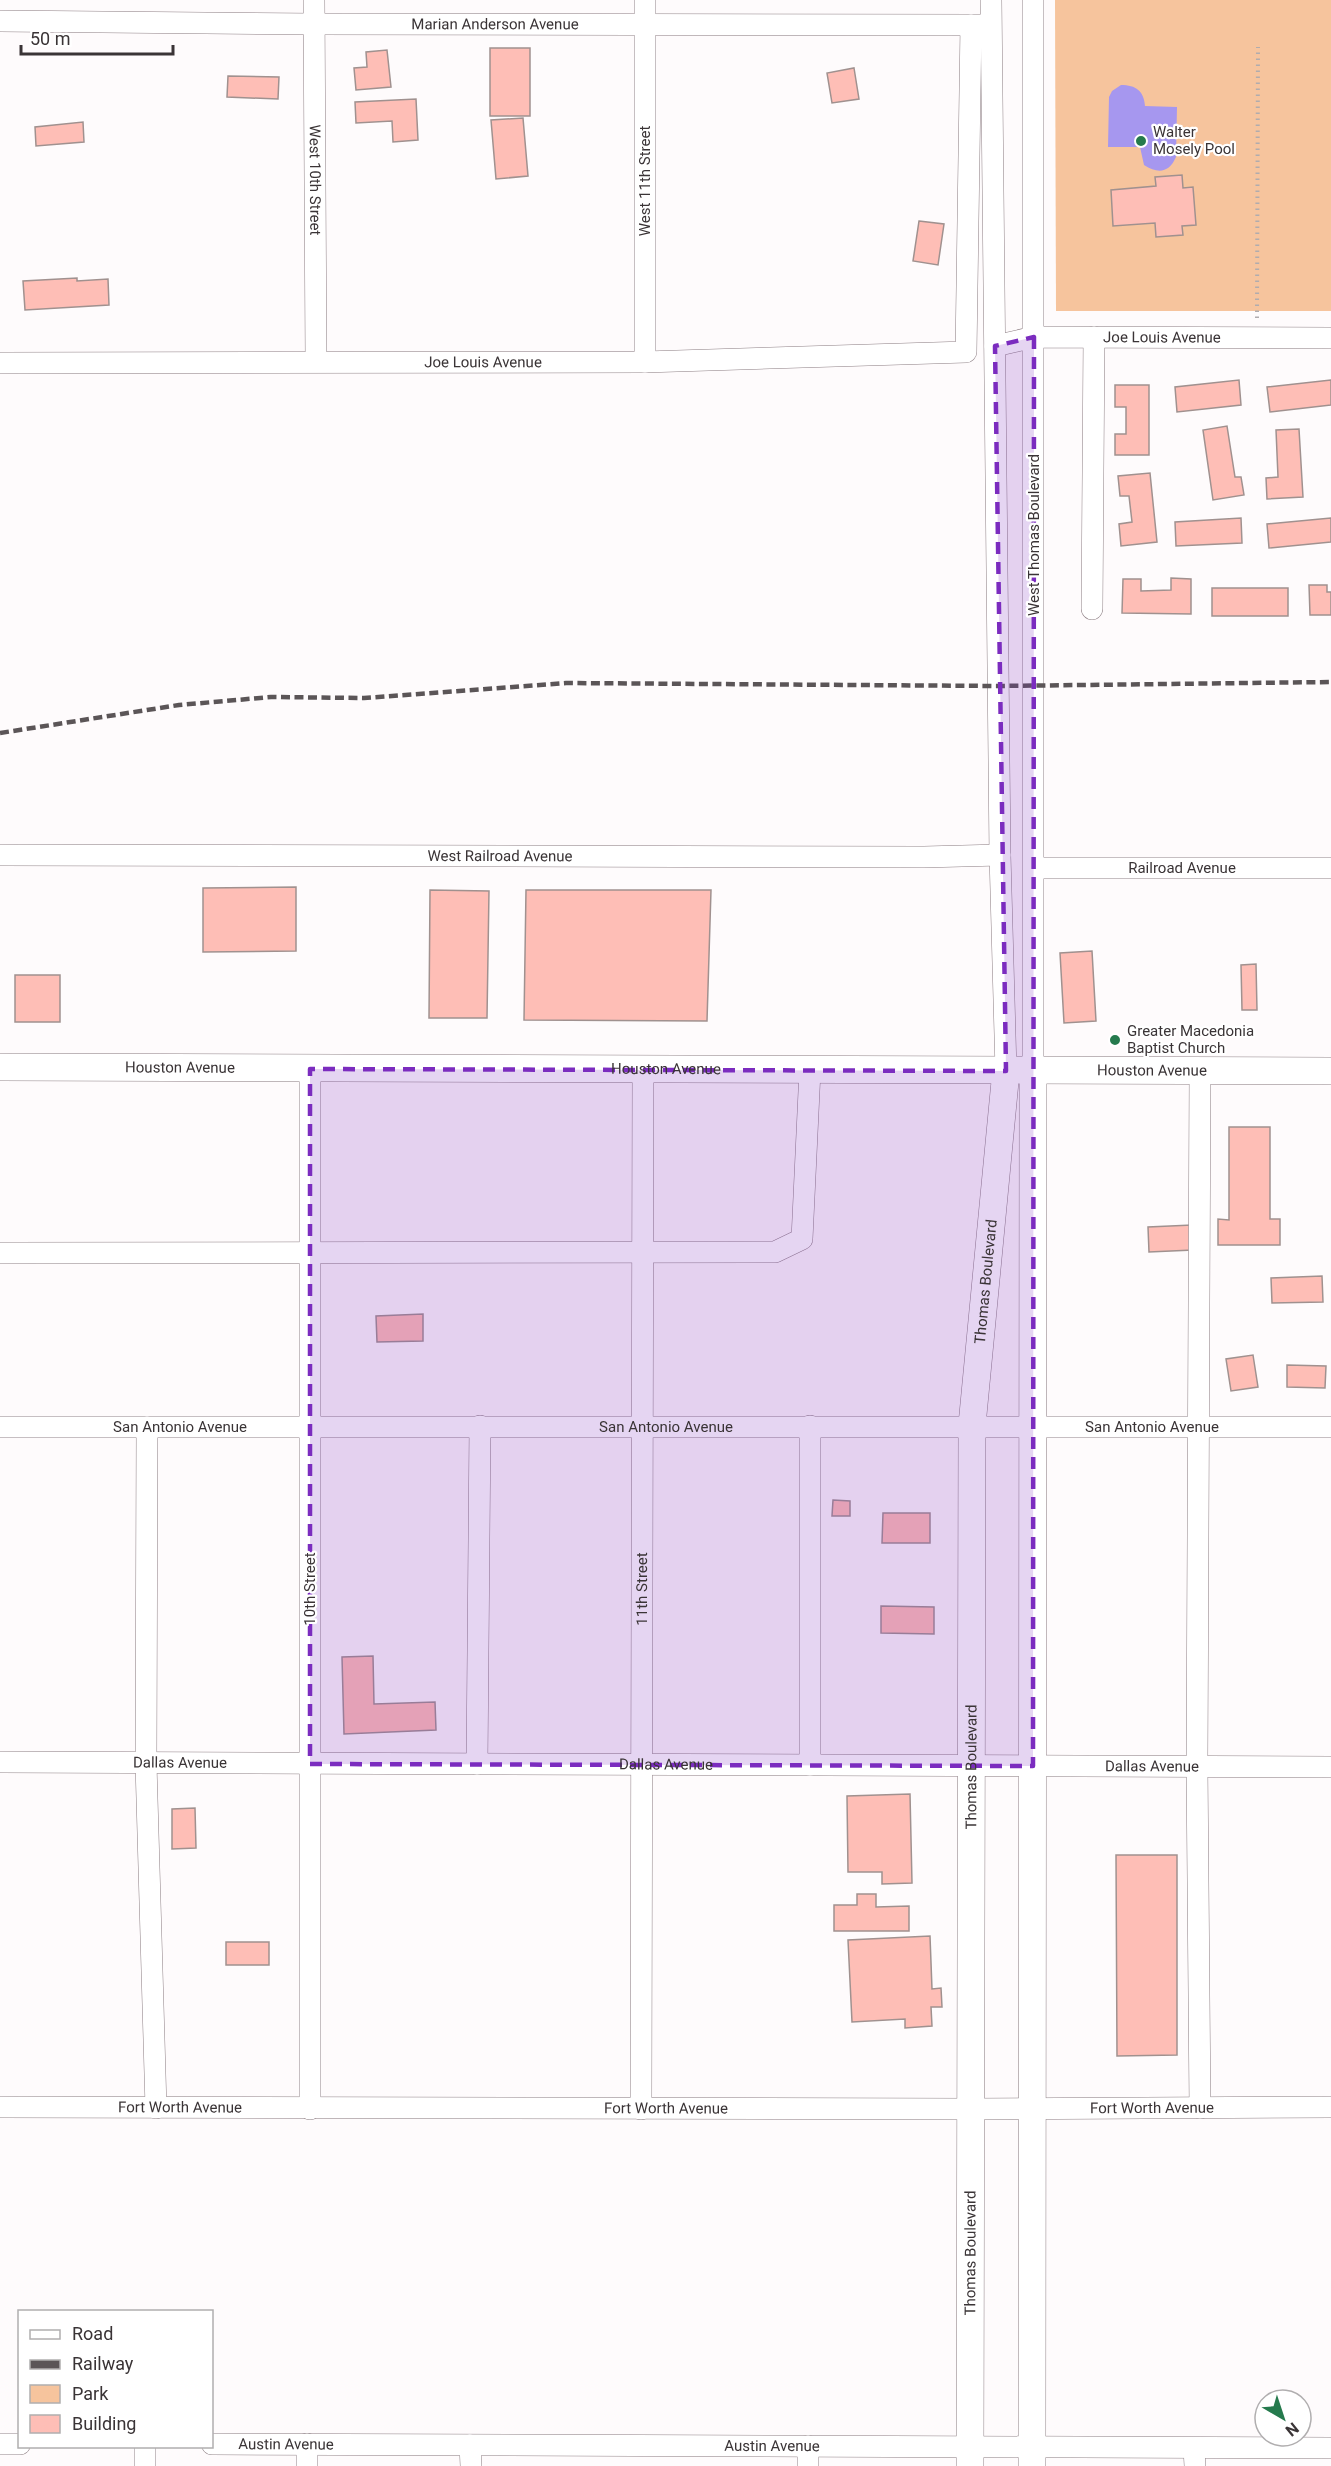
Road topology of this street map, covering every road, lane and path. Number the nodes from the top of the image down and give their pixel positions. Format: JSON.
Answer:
{"nodes":[{"id":1,"x":314,"y":0,"type":"edge"},
{"id":2,"x":645,"y":0,"type":"edge"},
{"id":3,"x":991,"y":0,"type":"edge"},
{"id":4,"x":1033,"y":0,"type":"edge"},
{"id":5,"x":0,"y":21,"type":"edge"},
{"id":6,"x":314,"y":24,"type":"junction"},
{"id":7,"x":645,"y":24,"type":"junction"},
{"id":8,"x":981,"y":25,"type":"junction"},
{"id":9,"x":1258,"y":47,"type":"dead end"},
{"id":10,"x":1257,"y":318,"type":"dead end"},
{"id":11,"x":1035,"y":337,"type":"junction"},
{"id":12,"x":1094,"y":337,"type":"junction"},
{"id":13,"x":1331,"y":338,"type":"edge"},
{"id":14,"x":995,"y":346,"type":"junction"},
{"id":15,"x":316,"y":362,"type":"junction"},
{"id":16,"x":645,"y":362,"type":"junction"},
{"id":17,"x":0,"y":363,"type":"edge"},
{"id":18,"x":1092,"y":609,"type":"dead end"},
{"id":19,"x":0,"y":855,"type":"edge"},
{"id":20,"x":1000,"y":855,"type":"junction"},
{"id":21,"x":1034,"y":868,"type":"junction"},
{"id":22,"x":1331,"y":868,"type":"edge"},
{"id":23,"x":0,"y":1068,"type":"edge"},
{"id":24,"x":310,"y":1069,"type":"junction"},
{"id":25,"x":643,"y":1069,"type":"junction"},
{"id":26,"x":810,"y":1070,"type":"junction"},
{"id":27,"x":1006,"y":1071,"type":"junction"},
{"id":28,"x":1034,"y":1071,"type":"junction"},
{"id":29,"x":1200,"y":1071,"type":"junction"},
{"id":30,"x":1331,"y":1071,"type":"edge"},
{"id":31,"x":0,"y":1252,"type":"edge"},
{"id":32,"x":310,"y":1253,"type":"junction"},
{"id":33,"x":643,"y":1253,"type":"junction"},
{"id":34,"x":972,"y":1425,"type":"junction"},
{"id":35,"x":1033,"y":1425,"type":"junction"},
{"id":36,"x":480,"y":1426,"type":"junction"},
{"id":37,"x":643,"y":1426,"type":"junction"},
{"id":38,"x":810,"y":1426,"type":"junction"},
{"id":39,"x":1199,"y":1426,"type":"junction"},
{"id":40,"x":0,"y":1427,"type":"edge"},
{"id":41,"x":147,"y":1427,"type":"junction"},
{"id":42,"x":310,"y":1427,"type":"junction"},
{"id":43,"x":1331,"y":1427,"type":"edge"},
{"id":44,"x":0,"y":1762,"type":"edge"},
{"id":45,"x":146,"y":1764,"type":"junction"},
{"id":46,"x":310,"y":1764,"type":"junction"},
{"id":47,"x":477,"y":1764,"type":"junction"},
{"id":48,"x":642,"y":1764,"type":"junction"},
{"id":49,"x":810,"y":1765,"type":"junction"},
{"id":50,"x":971,"y":1766,"type":"junction"},
{"id":51,"x":1033,"y":1766,"type":"junction"},
{"id":52,"x":1197,"y":1767,"type":"junction"},
{"id":53,"x":1331,"y":1767,"type":"edge"},
{"id":54,"x":0,"y":2107,"type":"edge"},
{"id":55,"x":1331,"y":2107,"type":"edge"},
{"id":56,"x":156,"y":2108,"type":"junction"},
{"id":57,"x":1033,"y":2108,"type":"junction"},
{"id":58,"x":1200,"y":2108,"type":"junction"},
{"id":59,"x":310,"y":2109,"type":"junction"},
{"id":60,"x":641,"y":2109,"type":"junction"},
{"id":61,"x":970,"y":2109,"type":"junction"},
{"id":62,"x":0,"y":2444,"type":"edge"},
{"id":63,"x":18,"y":2444,"type":"edge"},
{"id":64,"x":213,"y":2444,"type":"edge"},
{"id":65,"x":307,"y":2444,"type":"junction"},
{"id":66,"x":145,"y":2448,"type":"edge"},
{"id":67,"x":1331,"y":2448,"type":"edge"},
{"id":68,"x":471,"y":2456,"type":"edge"},
{"id":69,"x":640,"y":2456,"type":"edge"},
{"id":70,"x":808,"y":2456,"type":"edge"},
{"id":71,"x":970,"y":2457,"type":"edge"},
{"id":72,"x":1032,"y":2457,"type":"edge"},
{"id":73,"x":1195,"y":2457,"type":"edge"},
{"id":74,"x":145,"y":2466,"type":"edge"},
{"id":75,"x":307,"y":2466,"type":"edge"}],
"edges":[{"from":1,"to":6,"type":"street","name":"West 10th Street"},
{"from":2,"to":7,"type":"street","name":"West 11th Street"},
{"from":3,"to":8,"type":"street"},
{"from":4,"to":11,"type":"street","name":"West Thomas Boulevard"},
{"from":5,"to":6,"type":"street","name":"Marian Anderson Avenue"},
{"from":6,"to":7,"type":"street","name":"Marian Anderson Avenue"},
{"from":6,"to":15,"type":"street","name":"West 10th Street"},
{"from":7,"to":8,"type":"street","name":"Marian Anderson Avenue"},
{"from":7,"to":16,"type":"street","name":"West 11th Street"},
{"from":8,"to":14,"type":"street"},
{"from":8,"to":16,"type":"street","name":"Joe Louis Avenue"},
{"from":9,"to":10,"type":"path"},
{"from":11,"to":12,"type":"street","name":"Joe Louis Avenue"},
{"from":11,"to":14,"type":"street","name":"Joe Louis Avenue"},
{"from":11,"to":21,"type":"street","name":"West Thomas Boulevard"},
{"from":12,"to":13,"type":"street","name":"Joe Louis Avenue"},
{"from":12,"to":18,"type":"street"},
{"from":14,"to":20,"type":"street"},
{"from":15,"to":16,"type":"street","name":"Joe Louis Avenue"},
{"from":15,"to":17,"type":"street","name":"Joe Louis Avenue"},
{"from":19,"to":20,"type":"street","name":"West Railroad Avenue"},
{"from":20,"to":27,"type":"street"},
{"from":21,"to":22,"type":"street","name":"Railroad Avenue"},
{"from":21,"to":28,"type":"street","name":"West Thomas Boulevard"},
{"from":23,"to":24,"type":"main road","name":"Houston Avenue"},
{"from":24,"to":25,"type":"main road","name":"Houston Avenue"},
{"from":24,"to":32,"type":"street","name":"10th Street"},
{"from":25,"to":26,"type":"main road","name":"Houston Avenue"},
{"from":25,"to":33,"type":"street","name":"11th Street"},
{"from":26,"to":27,"type":"main road","name":"Houston Avenue"},
{"from":26,"to":33,"type":"street"},
{"from":27,"to":28,"type":"main road","name":"Houston Avenue"},
{"from":27,"to":34,"type":"main road","name":"Thomas Boulevard"},
{"from":28,"to":29,"type":"main road","name":"Houston Avenue"},
{"from":28,"to":35,"type":"main road"},
{"from":29,"to":30,"type":"main road","name":"Houston Avenue"},
{"from":29,"to":39,"type":"street"},
{"from":31,"to":32,"type":"street"},
{"from":32,"to":33,"type":"street"},
{"from":32,"to":42,"type":"street","name":"10th Street"},
{"from":33,"to":37,"type":"street","name":"11th Street"},
{"from":34,"to":35,"type":"street","name":"San Antonio Avenue"},
{"from":34,"to":38,"type":"street","name":"San Antonio Avenue"},
{"from":34,"to":50,"type":"main road","name":"Thomas Boulevard"},
{"from":35,"to":39,"type":"street","name":"San Antonio Avenue"},
{"from":35,"to":51,"type":"main road"},
{"from":36,"to":37,"type":"street","name":"San Antonio Avenue"},
{"from":36,"to":42,"type":"street","name":"San Antonio Avenue"},
{"from":36,"to":47,"type":"street"},
{"from":37,"to":38,"type":"street","name":"San Antonio Avenue"},
{"from":37,"to":48,"type":"street","name":"11th Street"},
{"from":38,"to":49,"type":"street"},
{"from":39,"to":43,"type":"street","name":"San Antonio Avenue"},
{"from":39,"to":52,"type":"street"},
{"from":40,"to":41,"type":"street","name":"San Antonio Avenue"},
{"from":41,"to":42,"type":"street","name":"San Antonio Avenue"},
{"from":41,"to":45,"type":"street"},
{"from":42,"to":46,"type":"street","name":"10th Street"},
{"from":44,"to":45,"type":"street","name":"Dallas Avenue"},
{"from":45,"to":46,"type":"street","name":"Dallas Avenue"},
{"from":45,"to":56,"type":"street"},
{"from":46,"to":47,"type":"street","name":"Dallas Avenue"},
{"from":46,"to":59,"type":"street","name":"10th Street"},
{"from":47,"to":48,"type":"street","name":"Dallas Avenue"},
{"from":48,"to":49,"type":"street","name":"Dallas Avenue"},
{"from":48,"to":60,"type":"street","name":"11th Street"},
{"from":49,"to":50,"type":"street","name":"Dallas Avenue"},
{"from":50,"to":51,"type":"street","name":"Dallas Avenue"},
{"from":50,"to":61,"type":"main road","name":"Thomas Boulevard"},
{"from":51,"to":52,"type":"street","name":"Dallas Avenue"},
{"from":51,"to":57,"type":"main road"},
{"from":52,"to":53,"type":"street","name":"Dallas Avenue"},
{"from":52,"to":58,"type":"street"},
{"from":54,"to":56,"type":"street","name":"Fort Worth Avenue"},
{"from":55,"to":58,"type":"street","name":"Fort Worth Avenue"},
{"from":56,"to":59,"type":"street","name":"Fort Worth Avenue"},
{"from":57,"to":58,"type":"street","name":"Fort Worth Avenue"},
{"from":57,"to":61,"type":"street","name":"Fort Worth Avenue"},
{"from":57,"to":72,"type":"main road"},
{"from":59,"to":60,"type":"street","name":"Fort Worth Avenue"},
{"from":60,"to":61,"type":"street","name":"Fort Worth Avenue"},
{"from":61,"to":71,"type":"main road","name":"Thomas Boulevard"},
{"from":62,"to":63,"type":"street"},
{"from":64,"to":65,"type":"street","name":"Austin Avenue"},
{"from":65,"to":68,"type":"street","name":"Austin Avenue"},
{"from":65,"to":75,"type":"street"},
{"from":66,"to":74,"type":"street"},
{"from":67,"to":73,"type":"street","name":"Austin Avenue"},
{"from":68,"to":69,"type":"street","name":"Austin Avenue"},
{"from":69,"to":70,"type":"street","name":"Austin Avenue"},
{"from":70,"to":71,"type":"street","name":"Austin Avenue"},
{"from":71,"to":72,"type":"street","name":"Austin Avenue"},
{"from":72,"to":73,"type":"street","name":"Austin Avenue"}]}
